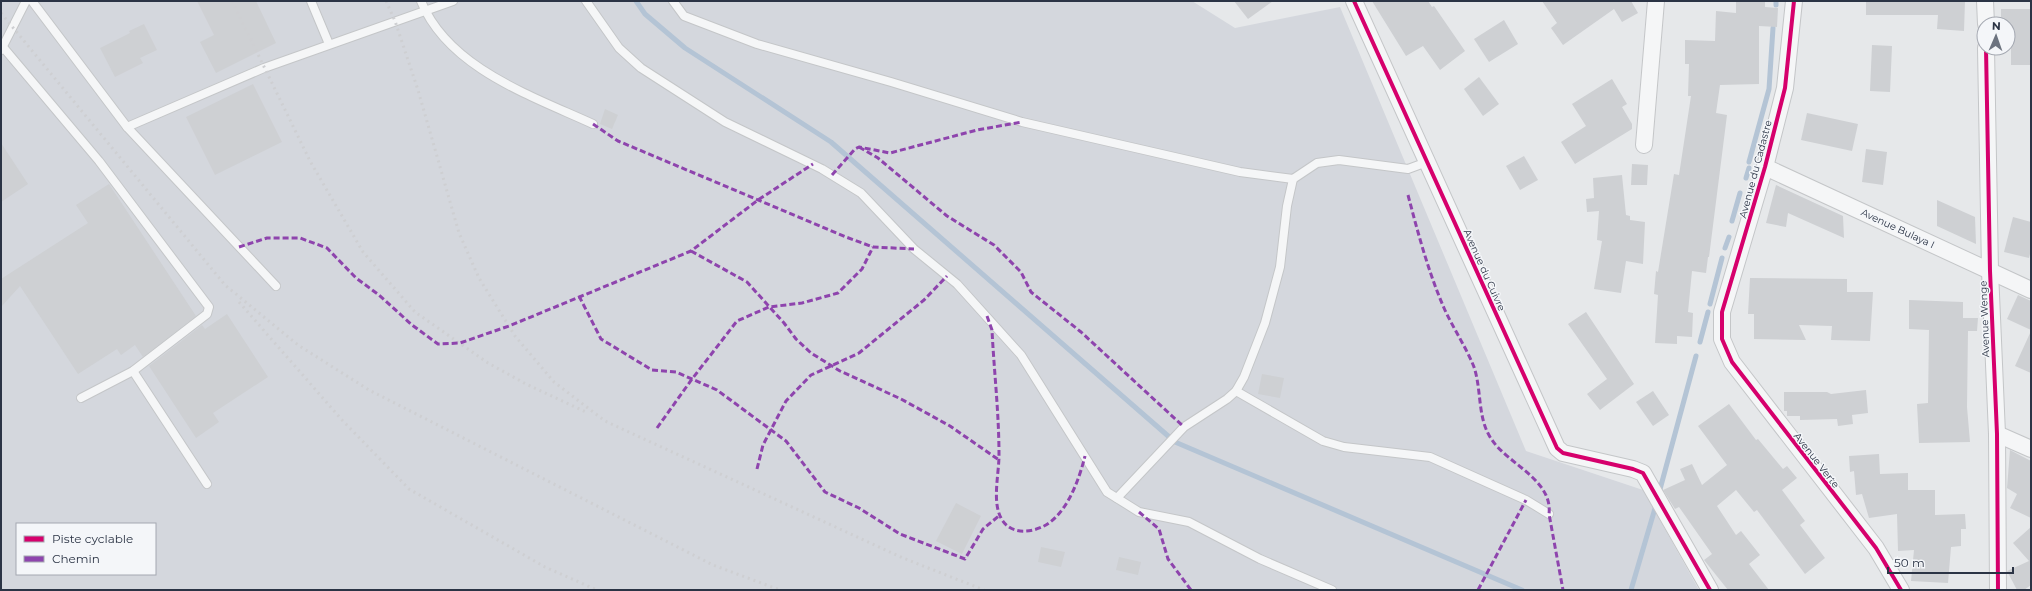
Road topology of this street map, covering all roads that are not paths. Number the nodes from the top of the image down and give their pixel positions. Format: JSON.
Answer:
{"nodes":[{"id":1,"x":26,"y":1,"type":"edge"},
{"id":2,"x":32,"y":1,"type":"edge"},
{"id":3,"x":311,"y":1,"type":"edge"},
{"id":4,"x":421,"y":1,"type":"edge"},
{"id":5,"x":453,"y":1,"type":"edge"},
{"id":6,"x":586,"y":1,"type":"edge"},
{"id":7,"x":673,"y":1,"type":"edge"},
{"id":8,"x":1354,"y":1,"type":"edge"},
{"id":9,"x":1656,"y":1,"type":"edge"},
{"id":10,"x":1794,"y":1,"type":"edge"},
{"id":11,"x":1986,"y":1,"type":"edge"},
{"id":12,"x":425,"y":11,"type":"junction"},
{"id":13,"x":1986,"y":16,"type":"edge"},
{"id":14,"x":329,"y":44,"type":"junction"},
{"id":15,"x":2,"y":48,"type":"edge"},
{"id":16,"x":1986,"y":56,"type":"edge"},
{"id":17,"x":593,"y":124,"type":"dead end"},
{"id":18,"x":127,"y":127,"type":"junction"},
{"id":19,"x":1644,"y":145,"type":"dead end"},
{"id":20,"x":1427,"y":162,"type":"junction"},
{"id":21,"x":1765,"y":167,"type":"junction"},
{"id":22,"x":1293,"y":179,"type":"junction"},
{"id":23,"x":1990,"y":271,"type":"junction"},
{"id":24,"x":276,"y":286,"type":"dead end"},
{"id":25,"x":2031,"y":290,"type":"edge"},
{"id":26,"x":1722,"y":339,"type":"joint"},
{"id":27,"x":132,"y":370,"type":"junction"},
{"id":28,"x":1236,"y":390,"type":"junction"},
{"id":29,"x":81,"y":398,"type":"dead end"},
{"id":30,"x":1997,"y":434,"type":"junction"},
{"id":31,"x":2031,"y":449,"type":"edge"},
{"id":32,"x":207,"y":484,"type":"dead end"},
{"id":33,"x":1117,"y":498,"type":"junction"},
{"id":34,"x":1549,"y":514,"type":"dead end"},
{"id":35,"x":1332,"y":590,"type":"edge"},
{"id":36,"x":1710,"y":590,"type":"edge"},
{"id":37,"x":1901,"y":590,"type":"edge"},
{"id":38,"x":1998,"y":590,"type":"edge"}],
"edges":[{"from":1,"to":15,"type":"lane"},
{"from":2,"to":18,"type":"lane"},
{"from":3,"to":14,"type":"lane"},
{"from":4,"to":12,"type":"lane"},
{"from":5,"to":12,"type":"lane"},
{"from":6,"to":33,"type":"lane"},
{"from":7,"to":22,"type":"lane"},
{"from":8,"to":20,"type":"street","name":"Avenue du Cuivre"},
{"from":9,"to":19,"type":"street"},
{"from":10,"to":21,"type":"street","name":"Avenue du Cadastre"},
{"from":11,"to":13,"type":"street"},
{"from":12,"to":14,"type":"lane"},
{"from":12,"to":17,"type":"lane"},
{"from":14,"to":18,"type":"lane"},
{"from":15,"to":27,"type":"lane"},
{"from":16,"to":23,"type":"street","name":"Avenue Wenge"},
{"from":18,"to":24,"type":"lane"},
{"from":20,"to":22,"type":"lane"},
{"from":20,"to":36,"type":"street","name":"Avenue du Cuivre"},
{"from":21,"to":23,"type":"street","name":"Avenue Bulaya I"},
{"from":21,"to":26,"type":"street","name":"Avenue du Cadastre"},
{"from":22,"to":28,"type":"lane"},
{"from":23,"to":25,"type":"street","name":"Avenue Bulaya I"},
{"from":23,"to":30,"type":"street","name":"Avenue Wenge"},
{"from":26,"to":37,"type":"street","name":"Avenue Verte"},
{"from":27,"to":29,"type":"lane"},
{"from":27,"to":32,"type":"lane"},
{"from":28,"to":33,"type":"lane"},
{"from":28,"to":34,"type":"lane"},
{"from":30,"to":31,"type":"street"},
{"from":30,"to":38,"type":"street","name":"Avenue Wenge"},
{"from":33,"to":35,"type":"lane"}]}
